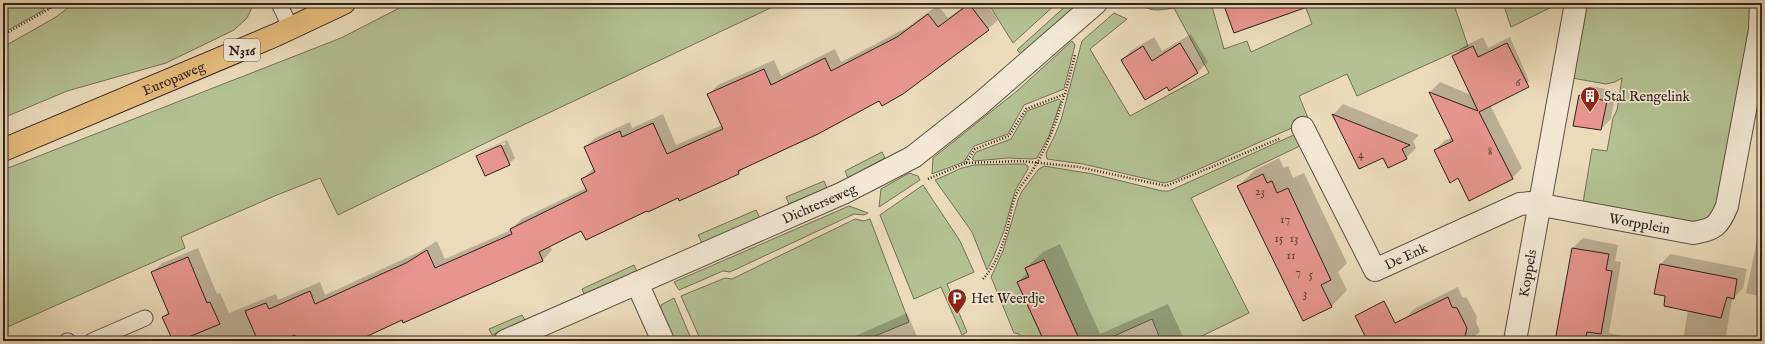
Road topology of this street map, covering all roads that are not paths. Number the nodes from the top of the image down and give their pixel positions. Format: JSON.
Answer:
{"nodes":[{"id":1,"x":279,"y":3,"type":"edge"},
{"id":2,"x":344,"y":3,"type":"edge"},
{"id":3,"x":1096,"y":3,"type":"edge"},
{"id":4,"x":1576,"y":3,"type":"edge"},
{"id":5,"x":1761,"y":3,"type":"edge"},
{"id":6,"x":291,"y":28,"type":"junction"},
{"id":7,"x":1303,"y":128,"type":"road end"},
{"id":8,"x":3,"y":150,"type":"edge"},
{"id":9,"x":1540,"y":205,"type":"junction"},
{"id":10,"x":637,"y":283,"type":"junction"},
{"id":11,"x":145,"y":318,"type":"dead end"},
{"id":12,"x":92,"y":341,"type":"edge"},
{"id":13,"x":505,"y":341,"type":"edge"},
{"id":14,"x":662,"y":341,"type":"edge"},
{"id":15,"x":1515,"y":341,"type":"edge"}],
"edges":[{"from":1,"to":6,"type":"lane"},
{"from":2,"to":6,"type":"main road","name":"Europaweg","number":"N316"},
{"from":3,"to":10,"type":"street","name":"Dichterseweg"},
{"from":4,"to":9,"type":"street"},
{"from":5,"to":9,"type":"street","name":"Worpplein"},
{"from":6,"to":8,"type":"main road","name":"Europaweg","number":"N316"},
{"from":7,"to":9,"type":"street","name":"De Enk"},
{"from":9,"to":15,"type":"street","name":"Koppels"},
{"from":10,"to":13,"type":"street","name":"Dichterseweg"},
{"from":10,"to":14,"type":"street"},
{"from":11,"to":12,"type":"lane"}]}
